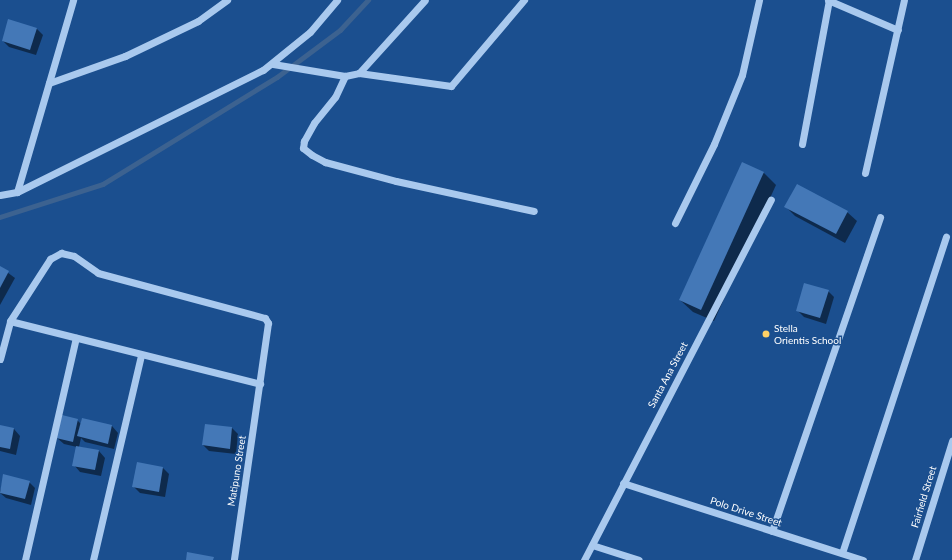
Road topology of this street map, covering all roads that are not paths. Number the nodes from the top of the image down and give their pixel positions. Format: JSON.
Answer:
{"nodes":[{"id":1,"x":73,"y":0,"type":"edge"},
{"id":2,"x":227,"y":0,"type":"edge"},
{"id":3,"x":338,"y":0,"type":"edge"},
{"id":4,"x":425,"y":0,"type":"edge"},
{"id":5,"x":524,"y":0,"type":"edge"},
{"id":6,"x":759,"y":0,"type":"edge"},
{"id":7,"x":829,"y":0,"type":"edge"},
{"id":8,"x":904,"y":0,"type":"edge"},
{"id":9,"x":898,"y":30,"type":"junction"},
{"id":10,"x":277,"y":64,"type":"junction"},
{"id":11,"x":359,"y":73,"type":"junction"},
{"id":12,"x":345,"y":76,"type":"junction"},
{"id":13,"x":49,"y":83,"type":"junction"},
{"id":14,"x":802,"y":144,"type":"dead end"},
{"id":15,"x":866,"y":172,"type":"dead end"},
{"id":16,"x":17,"y":192,"type":"junction"},
{"id":17,"x":0,"y":196,"type":"edge"},
{"id":18,"x":770,"y":200,"type":"dead end"},
{"id":19,"x":534,"y":211,"type":"dead end"},
{"id":20,"x":880,"y":217,"type":"dead end"},
{"id":21,"x":675,"y":223,"type":"dead end"},
{"id":22,"x":946,"y":237,"type":"dead end"},
{"id":23,"x":10,"y":321,"type":"junction"},
{"id":24,"x":76,"y":338,"type":"junction"},
{"id":25,"x":141,"y":356,"type":"junction"},
{"id":26,"x":0,"y":359,"type":"edge"},
{"id":27,"x":260,"y":384,"type":"junction"},
{"id":28,"x":952,"y":440,"type":"edge"},
{"id":29,"x":623,"y":483,"type":"junction"},
{"id":30,"x":772,"y":531,"type":"junction"},
{"id":31,"x":592,"y":545,"type":"junction"},
{"id":32,"x":842,"y":553,"type":"junction"},
{"id":33,"x":25,"y":560,"type":"edge"},
{"id":34,"x":93,"y":560,"type":"edge"},
{"id":35,"x":234,"y":560,"type":"edge"},
{"id":36,"x":584,"y":560,"type":"edge"},
{"id":37,"x":639,"y":560,"type":"edge"},
{"id":38,"x":863,"y":560,"type":"edge"},
{"id":39,"x":915,"y":560,"type":"edge"}],
"edges":[{"from":1,"to":13,"type":"street"},
{"from":2,"to":13,"type":"street"},
{"from":3,"to":10,"type":"street"},
{"from":4,"to":11,"type":"street"},
{"from":5,"to":11,"type":"street"},
{"from":6,"to":21,"type":"street"},
{"from":7,"to":9,"type":"street"},
{"from":7,"to":14,"type":"street"},
{"from":8,"to":9,"type":"street"},
{"from":9,"to":15,"type":"street"},
{"from":10,"to":12,"type":"street"},
{"from":10,"to":16,"type":"street"},
{"from":11,"to":12,"type":"street"},
{"from":12,"to":19,"type":"street"},
{"from":13,"to":16,"type":"street"},
{"from":16,"to":17,"type":"street"},
{"from":18,"to":29,"type":"street","name":"Santa Ana Street"},
{"from":20,"to":30,"type":"street"},
{"from":22,"to":32,"type":"street"},
{"from":23,"to":24,"type":"street"},
{"from":23,"to":26,"type":"street","name":"Matipuno Street"},
{"from":23,"to":27,"type":"street","name":"Matipuno Street"},
{"from":24,"to":25,"type":"street"},
{"from":24,"to":33,"type":"street"},
{"from":25,"to":27,"type":"street"},
{"from":25,"to":34,"type":"street"},
{"from":27,"to":35,"type":"street","name":"Matipuno Street"},
{"from":28,"to":39,"type":"street","name":"Fairfield Street"},
{"from":29,"to":30,"type":"street","name":"Polo Drive Street"},
{"from":29,"to":31,"type":"street","name":"Santa Ana Street"},
{"from":30,"to":32,"type":"street","name":"Polo Drive Street"},
{"from":31,"to":36,"type":"street","name":"Santa Ana Street"},
{"from":31,"to":37,"type":"street"},
{"from":32,"to":38,"type":"street","name":"Polo Drive Street"}]}
